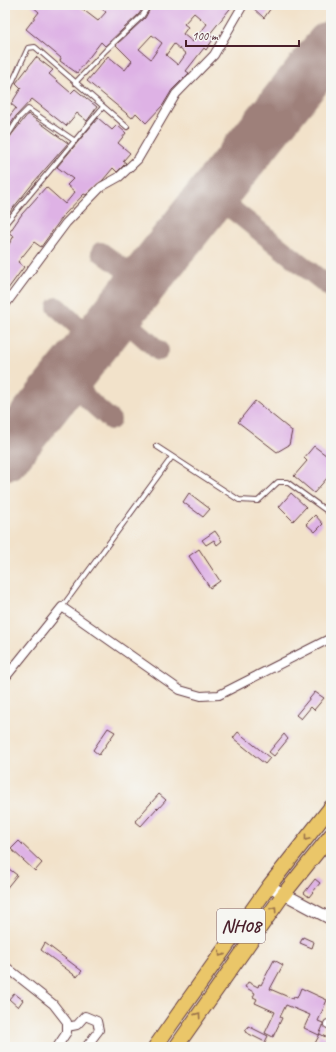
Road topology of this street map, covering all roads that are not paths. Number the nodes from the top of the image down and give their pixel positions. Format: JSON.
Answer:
{"nodes":[{"id":1,"x":149,"y":5,"type":"edge"},
{"id":2,"x":243,"y":5,"type":"edge"},
{"id":3,"x":75,"y":83,"type":"junction"},
{"id":4,"x":5,"y":98,"type":"edge"},
{"id":5,"x":103,"y":108,"type":"junction"},
{"id":6,"x":127,"y":127,"type":"dead end"},
{"id":7,"x":5,"y":140,"type":"edge"},
{"id":8,"x":75,"y":141,"type":"junction"},
{"id":9,"x":5,"y":224,"type":"edge"},
{"id":10,"x":5,"y":305,"type":"edge"},
{"id":11,"x":156,"y":446,"type":"dead end"},
{"id":12,"x":172,"y":457,"type":"junction"},
{"id":13,"x":331,"y":514,"type":"edge"},
{"id":14,"x":62,"y":607,"type":"junction"},
{"id":15,"x":331,"y":638,"type":"edge"},
{"id":16,"x":5,"y":678,"type":"edge"},
{"id":17,"x":331,"y":807,"type":"edge"},
{"id":18,"x":331,"y":835,"type":"edge"},
{"id":19,"x":269,"y":886,"type":"junction"},
{"id":20,"x":283,"y":895,"type":"junction"},
{"id":21,"x":331,"y":919,"type":"edge"},
{"id":22,"x":5,"y":966,"type":"edge"},
{"id":23,"x":67,"y":1027,"type":"junction"},
{"id":24,"x":57,"y":1047,"type":"edge"},
{"id":25,"x":86,"y":1047,"type":"edge"},
{"id":26,"x":155,"y":1047,"type":"edge"},
{"id":27,"x":176,"y":1047,"type":"edge"}],
"edges":[{"from":1,"to":3,"type":"lane"},
{"from":2,"to":10,"type":"street"},
{"from":3,"to":4,"type":"lane"},
{"from":3,"to":5,"type":"lane"},
{"from":5,"to":6,"type":"lane"},
{"from":5,"to":8,"type":"lane"},
{"from":7,"to":8,"type":"lane"},
{"from":8,"to":9,"type":"lane"},
{"from":11,"to":12,"type":"lane"},
{"from":12,"to":13,"type":"lane"},
{"from":12,"to":14,"type":"lane"},
{"from":14,"to":15,"type":"street"},
{"from":14,"to":16,"type":"street"},
{"from":17,"to":19,"type":"highway","number":"NH08","one_way":true},
{"from":18,"to":20,"type":"highway","number":"NH08"},
{"from":19,"to":20,"type":"street"},
{"from":19,"to":26,"type":"highway","number":"NH08","one_way":true},
{"from":20,"to":21,"type":"street"},
{"from":27,"to":20,"type":"highway","number":"NH08","one_way":true},
{"from":22,"to":23,"type":"street"},
{"from":23,"to":24,"type":"street"},
{"from":23,"to":25,"type":"street"}]}
